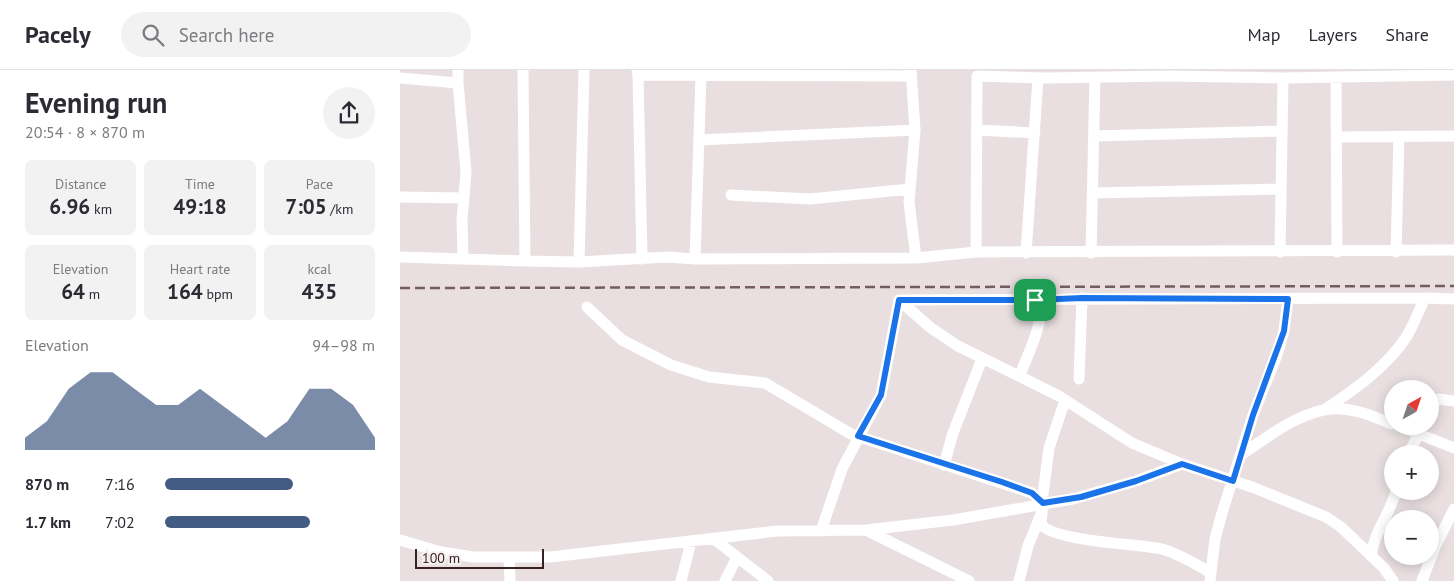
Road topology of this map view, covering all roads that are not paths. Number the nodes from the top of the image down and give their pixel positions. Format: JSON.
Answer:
{"nodes":[{"id":1,"x":458,"y":70,"type":"edge"},
{"id":2,"x":523,"y":70,"type":"edge"},
{"id":3,"x":584,"y":70,"type":"edge"},
{"id":4,"x":638,"y":73,"type":"edge"},
{"id":5,"x":855,"y":73,"type":"edge"},
{"id":6,"x":911,"y":73,"type":"edge"},
{"id":7,"x":977,"y":73,"type":"edge"},
{"id":8,"x":1127,"y":73,"type":"edge"},
{"id":9,"x":1181,"y":73,"type":"edge"},
{"id":10,"x":1397,"y":73,"type":"edge"},
{"id":11,"x":1454,"y":75,"type":"edge"},
{"id":12,"x":701,"y":76,"type":"junction"},
{"id":13,"x":1336,"y":77,"type":"junction"},
{"id":14,"x":400,"y":78,"type":"edge"},
{"id":15,"x":1038,"y":78,"type":"junction"},
{"id":16,"x":1095,"y":78,"type":"junction"},
{"id":17,"x":1283,"y":78,"type":"junction"},
{"id":18,"x":458,"y":83,"type":"junction"},
{"id":19,"x":915,"y":130,"type":"junction"},
{"id":20,"x":977,"y":130,"type":"junction"},
{"id":21,"x":1282,"y":132,"type":"junction"},
{"id":22,"x":1035,"y":133,"type":"junction"},
{"id":23,"x":1094,"y":136,"type":"junction"},
{"id":24,"x":1454,"y":136,"type":"edge"},
{"id":25,"x":1337,"y":137,"type":"junction"},
{"id":26,"x":1399,"y":137,"type":"junction"},
{"id":27,"x":699,"y":140,"type":"junction"},
{"id":28,"x":1281,"y":189,"type":"junction"},
{"id":29,"x":910,"y":190,"type":"junction"},
{"id":30,"x":1092,"y":193,"type":"junction"},
{"id":31,"x":731,"y":195,"type":"dead end"},
{"id":32,"x":400,"y":197,"type":"edge"},
{"id":33,"x":464,"y":198,"type":"junction"},
{"id":34,"x":1454,"y":250,"type":"edge"},
{"id":35,"x":976,"y":252,"type":"junction"},
{"id":36,"x":1280,"y":252,"type":"junction"},
{"id":37,"x":1337,"y":252,"type":"junction"},
{"id":38,"x":1396,"y":252,"type":"junction"},
{"id":39,"x":1026,"y":253,"type":"junction"},
{"id":40,"x":1091,"y":253,"type":"junction"},
{"id":41,"x":400,"y":257,"type":"edge"},
{"id":42,"x":464,"y":257,"type":"junction"},
{"id":43,"x":916,"y":258,"type":"junction"},
{"id":44,"x":642,"y":259,"type":"junction"},
{"id":45,"x":695,"y":259,"type":"junction"},
{"id":46,"x":525,"y":261,"type":"junction"},
{"id":47,"x":579,"y":262,"type":"junction"},
{"id":48,"x":1082,"y":298,"type":"junction"},
{"id":49,"x":1425,"y":298,"type":"junction"},
{"id":50,"x":1288,"y":299,"type":"junction"},
{"id":51,"x":1454,"y":299,"type":"edge"},
{"id":52,"x":899,"y":300,"type":"junction"},
{"id":53,"x":1040,"y":300,"type":"junction"},
{"id":54,"x":587,"y":307,"type":"dead end"},
{"id":55,"x":982,"y":359,"type":"junction"},
{"id":56,"x":1020,"y":375,"type":"junction"},
{"id":57,"x":1079,"y":378,"type":"dead end"},
{"id":58,"x":1439,"y":399,"type":"edge"},
{"id":59,"x":1065,"y":400,"type":"junction"},
{"id":60,"x":1454,"y":401,"type":"edge"},
{"id":61,"x":1324,"y":410,"type":"junction"},
{"id":62,"x":1384,"y":421,"type":"edge"},
{"id":63,"x":1430,"y":435,"type":"edge"},
{"id":64,"x":858,"y":436,"type":"junction"},
{"id":65,"x":1454,"y":448,"type":"edge"},
{"id":66,"x":1241,"y":455,"type":"junction"},
{"id":67,"x":1182,"y":464,"type":"junction"},
{"id":68,"x":944,"y":465,"type":"junction"},
{"id":69,"x":1233,"y":481,"type":"junction"},
{"id":70,"x":1394,"y":500,"type":"edge"},
{"id":71,"x":1042,"y":506,"type":"junction"},
{"id":72,"x":1454,"y":509,"type":"edge"},
{"id":73,"x":866,"y":530,"type":"junction"},
{"id":74,"x":821,"y":531,"type":"junction"},
{"id":75,"x":714,"y":539,"type":"junction"},
{"id":76,"x":400,"y":540,"type":"edge"},
{"id":77,"x":691,"y":542,"type":"junction"},
{"id":78,"x":1371,"y":556,"type":"junction"},
{"id":79,"x":509,"y":557,"type":"junction"},
{"id":80,"x":737,"y":557,"type":"junction"},
{"id":81,"x":1211,"y":577,"type":"edge"},
{"id":82,"x":509,"y":581,"type":"edge"},
{"id":83,"x":681,"y":581,"type":"edge"},
{"id":84,"x":725,"y":581,"type":"edge"},
{"id":85,"x":768,"y":581,"type":"edge"},
{"id":86,"x":969,"y":581,"type":"edge"},
{"id":87,"x":1020,"y":581,"type":"edge"},
{"id":88,"x":1393,"y":581,"type":"edge"},
{"id":89,"x":1422,"y":581,"type":"edge"}],
"edges":[{"from":1,"to":18,"type":"street"},
{"from":2,"to":46,"type":"street"},
{"from":3,"to":47,"type":"street"},
{"from":4,"to":12,"type":"street"},
{"from":4,"to":44,"type":"street"},
{"from":5,"to":6,"type":"street"},
{"from":5,"to":12,"type":"street"},
{"from":6,"to":19,"type":"street"},
{"from":7,"to":15,"type":"street"},
{"from":7,"to":20,"type":"street"},
{"from":8,"to":9,"type":"street"},
{"from":8,"to":16,"type":"street"},
{"from":9,"to":17,"type":"street"},
{"from":10,"to":11,"type":"street"},
{"from":10,"to":13,"type":"street"},
{"from":12,"to":27,"type":"street"},
{"from":13,"to":17,"type":"street"},
{"from":13,"to":25,"type":"street"},
{"from":14,"to":18,"type":"street"},
{"from":15,"to":16,"type":"street"},
{"from":15,"to":22,"type":"street"},
{"from":16,"to":23,"type":"street"},
{"from":17,"to":21,"type":"street"},
{"from":18,"to":33,"type":"street"},
{"from":19,"to":27,"type":"street"},
{"from":19,"to":29,"type":"street"},
{"from":20,"to":22,"type":"street"},
{"from":20,"to":35,"type":"street"},
{"from":21,"to":23,"type":"street"},
{"from":21,"to":28,"type":"street"},
{"from":22,"to":39,"type":"street"},
{"from":23,"to":30,"type":"street"},
{"from":24,"to":26,"type":"street"},
{"from":25,"to":26,"type":"street"},
{"from":25,"to":37,"type":"street"},
{"from":26,"to":38,"type":"street"},
{"from":27,"to":45,"type":"street"},
{"from":28,"to":30,"type":"street"},
{"from":28,"to":36,"type":"street"},
{"from":29,"to":31,"type":"street"},
{"from":29,"to":43,"type":"street"},
{"from":30,"to":40,"type":"street"},
{"from":32,"to":33,"type":"street"},
{"from":33,"to":42,"type":"street"},
{"from":34,"to":38,"type":"street"},
{"from":35,"to":39,"type":"street"},
{"from":35,"to":43,"type":"street"},
{"from":36,"to":37,"type":"street"},
{"from":36,"to":40,"type":"street"},
{"from":37,"to":38,"type":"street"},
{"from":39,"to":40,"type":"street"},
{"from":41,"to":42,"type":"street"},
{"from":42,"to":46,"type":"street"},
{"from":43,"to":45,"type":"street"},
{"from":44,"to":45,"type":"street"},
{"from":44,"to":47,"type":"street"},
{"from":46,"to":47,"type":"street"},
{"from":48,"to":50,"type":"street"},
{"from":48,"to":53,"type":"street"},
{"from":48,"to":57,"type":"street"},
{"from":49,"to":50,"type":"street"},
{"from":49,"to":51,"type":"street"},
{"from":49,"to":61,"type":"street"},
{"from":50,"to":66,"type":"street"},
{"from":52,"to":53,"type":"street"},
{"from":52,"to":55,"type":"street"},
{"from":52,"to":64,"type":"street"},
{"from":53,"to":56,"type":"street"},
{"from":54,"to":64,"type":"street"},
{"from":55,"to":56,"type":"street"},
{"from":55,"to":68,"type":"street"},
{"from":56,"to":59,"type":"street"},
{"from":58,"to":60,"type":"street"},
{"from":59,"to":67,"type":"street"},
{"from":59,"to":71,"type":"street"},
{"from":61,"to":62,"type":"street"},
{"from":61,"to":66,"type":"street"},
{"from":63,"to":65,"type":"street"},
{"from":64,"to":68,"type":"street"},
{"from":64,"to":74,"type":"street"},
{"from":66,"to":69,"type":"street"},
{"from":67,"to":69,"type":"street"},
{"from":67,"to":71,"type":"street"},
{"from":68,"to":71,"type":"street"},
{"from":69,"to":78,"type":"street"},
{"from":69,"to":81,"type":"street"},
{"from":70,"to":78,"type":"street"},
{"from":71,"to":73,"type":"street"},
{"from":71,"to":81,"type":"street"},
{"from":71,"to":87,"type":"street"},
{"from":72,"to":89,"type":"street"},
{"from":73,"to":74,"type":"street"},
{"from":73,"to":86,"type":"street"},
{"from":74,"to":75,"type":"street"},
{"from":75,"to":77,"type":"street"},
{"from":75,"to":80,"type":"street"},
{"from":76,"to":79,"type":"street"},
{"from":77,"to":79,"type":"street"},
{"from":77,"to":83,"type":"street"},
{"from":78,"to":88,"type":"street"},
{"from":79,"to":82,"type":"street"},
{"from":80,"to":84,"type":"street"},
{"from":80,"to":85,"type":"street"}]}
